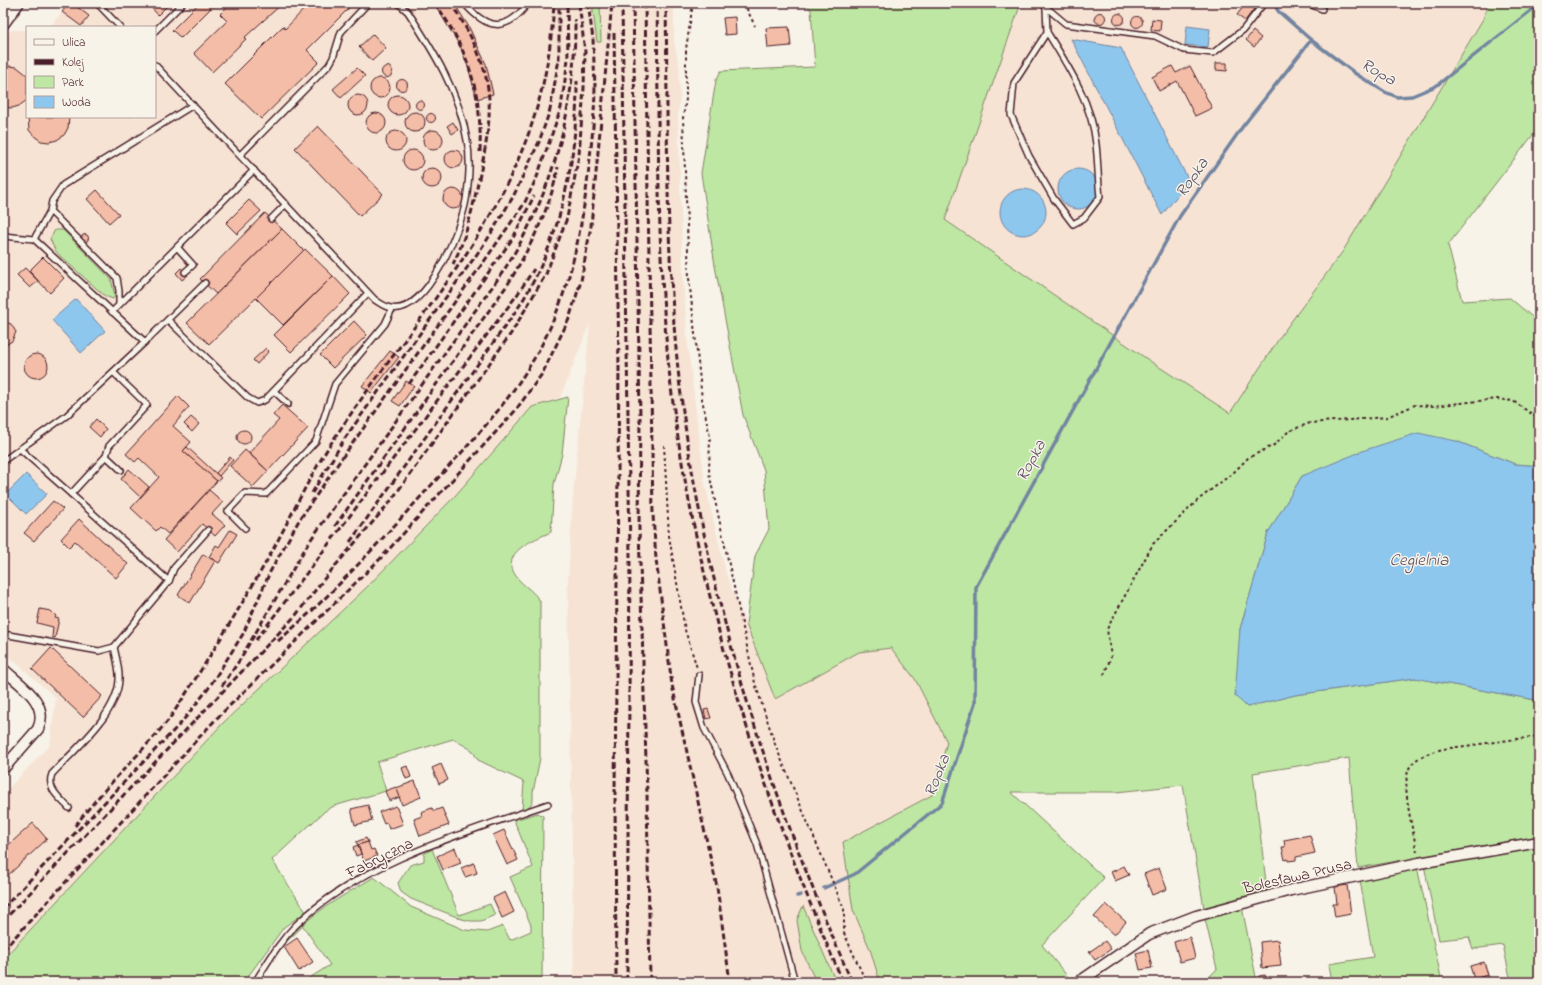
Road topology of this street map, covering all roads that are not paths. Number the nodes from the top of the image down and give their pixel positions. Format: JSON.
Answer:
{"nodes":[{"id":1,"x":17,"y":3,"type":"edge"},
{"id":2,"x":97,"y":3,"type":"edge"},
{"id":3,"x":183,"y":3,"type":"edge"},
{"id":4,"x":368,"y":3,"type":"edge"},
{"id":5,"x":398,"y":3,"type":"edge"},
{"id":6,"x":464,"y":3,"type":"edge"},
{"id":7,"x":528,"y":3,"type":"edge"},
{"id":8,"x":1041,"y":3,"type":"edge"},
{"id":9,"x":1264,"y":3,"type":"edge"},
{"id":10,"x":1307,"y":3,"type":"edge"},
{"id":11,"x":1046,"y":8,"type":"junction"},
{"id":12,"x":1322,"y":9,"type":"dead end"},
{"id":13,"x":3,"y":22,"type":"edge"},
{"id":14,"x":119,"y":26,"type":"edge"},
{"id":15,"x":156,"y":30,"type":"edge"},
{"id":16,"x":1047,"y":32,"type":"junction"},
{"id":17,"x":156,"y":66,"type":"edge"},
{"id":18,"x":193,"y":105,"type":"junction"},
{"id":19,"x":240,"y":155,"type":"junction"},
{"id":20,"x":254,"y":170,"type":"junction"},
{"id":21,"x":286,"y":204,"type":"junction"},
{"id":22,"x":50,"y":211,"type":"junction"},
{"id":23,"x":271,"y":219,"type":"dead end"},
{"id":24,"x":3,"y":236,"type":"edge"},
{"id":25,"x":34,"y":239,"type":"junction"},
{"id":26,"x":177,"y":247,"type":"junction"},
{"id":27,"x":185,"y":272,"type":"dead end"},
{"id":28,"x":204,"y":283,"type":"dead end"},
{"id":29,"x":368,"y":293,"type":"junction"},
{"id":30,"x":118,"y":305,"type":"junction"},
{"id":31,"x":392,"y":309,"type":"junction"},
{"id":32,"x":112,"y":312,"type":"junction"},
{"id":33,"x":168,"y":320,"type":"junction"},
{"id":34,"x":145,"y":342,"type":"junction"},
{"id":35,"x":114,"y":373,"type":"junction"},
{"id":36,"x":274,"y":391,"type":"junction"},
{"id":37,"x":288,"y":404,"type":"dead end"},
{"id":38,"x":20,"y":449,"type":"junction"},
{"id":39,"x":106,"y":456,"type":"junction"},
{"id":40,"x":3,"y":461,"type":"edge"},
{"id":41,"x":121,"y":470,"type":"dead end"},
{"id":42,"x":71,"y":494,"type":"junction"},
{"id":43,"x":245,"y":528,"type":"dead end"},
{"id":44,"x":208,"y":530,"type":"dead end"},
{"id":45,"x":169,"y":581,"type":"junction"},
{"id":46,"x":3,"y":634,"type":"edge"},
{"id":47,"x":114,"y":647,"type":"junction"},
{"id":48,"x":3,"y":669,"type":"edge"},
{"id":49,"x":699,"y":675,"type":"road end"},
{"id":50,"x":3,"y":768,"type":"edge"},
{"id":51,"x":548,"y":804,"type":"dead end"},
{"id":52,"x":69,"y":808,"type":"dead end"},
{"id":53,"x":1539,"y":842,"type":"edge"},
{"id":54,"x":255,"y":982,"type":"edge"},
{"id":55,"x":795,"y":982,"type":"edge"},
{"id":56,"x":1079,"y":982,"type":"edge"}],
"edges":[{"from":1,"to":13,"type":"street"},
{"from":2,"to":14,"type":"lane"},
{"from":3,"to":15,"type":"lane"},
{"from":4,"to":19,"type":"lane"},
{"from":5,"to":31,"type":"lane"},
{"from":6,"to":7,"type":"lane"},
{"from":8,"to":11,"type":"lane"},
{"from":9,"to":11,"type":"lane"},
{"from":10,"to":12,"type":"lane"},
{"from":11,"to":16,"type":"lane"},
{"from":16,"to":16,"type":"lane"},
{"from":17,"to":18,"type":"lane"},
{"from":18,"to":19,"type":"lane"},
{"from":18,"to":22,"type":"lane"},
{"from":19,"to":20,"type":"lane"},
{"from":20,"to":21,"type":"lane"},
{"from":20,"to":26,"type":"lane"},
{"from":21,"to":23,"type":"lane"},
{"from":21,"to":29,"type":"lane"},
{"from":22,"to":25,"type":"lane"},
{"from":22,"to":30,"type":"lane"},
{"from":24,"to":25,"type":"lane"},
{"from":25,"to":32,"type":"lane"},
{"from":26,"to":27,"type":"lane"},
{"from":26,"to":30,"type":"lane"},
{"from":28,"to":33,"type":"lane"},
{"from":29,"to":31,"type":"lane"},
{"from":29,"to":36,"type":"lane"},
{"from":30,"to":32,"type":"lane"},
{"from":31,"to":43,"type":"lane"},
{"from":32,"to":34,"type":"lane"},
{"from":33,"to":34,"type":"lane"},
{"from":33,"to":36,"type":"lane"},
{"from":34,"to":35,"type":"lane"},
{"from":35,"to":38,"type":"lane"},
{"from":35,"to":39,"type":"lane"},
{"from":36,"to":37,"type":"lane"},
{"from":38,"to":40,"type":"lane"},
{"from":38,"to":42,"type":"lane"},
{"from":39,"to":41,"type":"lane"},
{"from":39,"to":42,"type":"lane"},
{"from":42,"to":45,"type":"lane"},
{"from":44,"to":45,"type":"lane"},
{"from":45,"to":47,"type":"lane"},
{"from":46,"to":47,"type":"lane"},
{"from":47,"to":52,"type":"lane"},
{"from":48,"to":50,"type":"street"},
{"from":49,"to":55,"type":"lane"},
{"from":51,"to":54,"type":"lane","name":"Fabryczna"},
{"from":53,"to":56,"type":"street","name":"Bolesława Prusa"}]}
